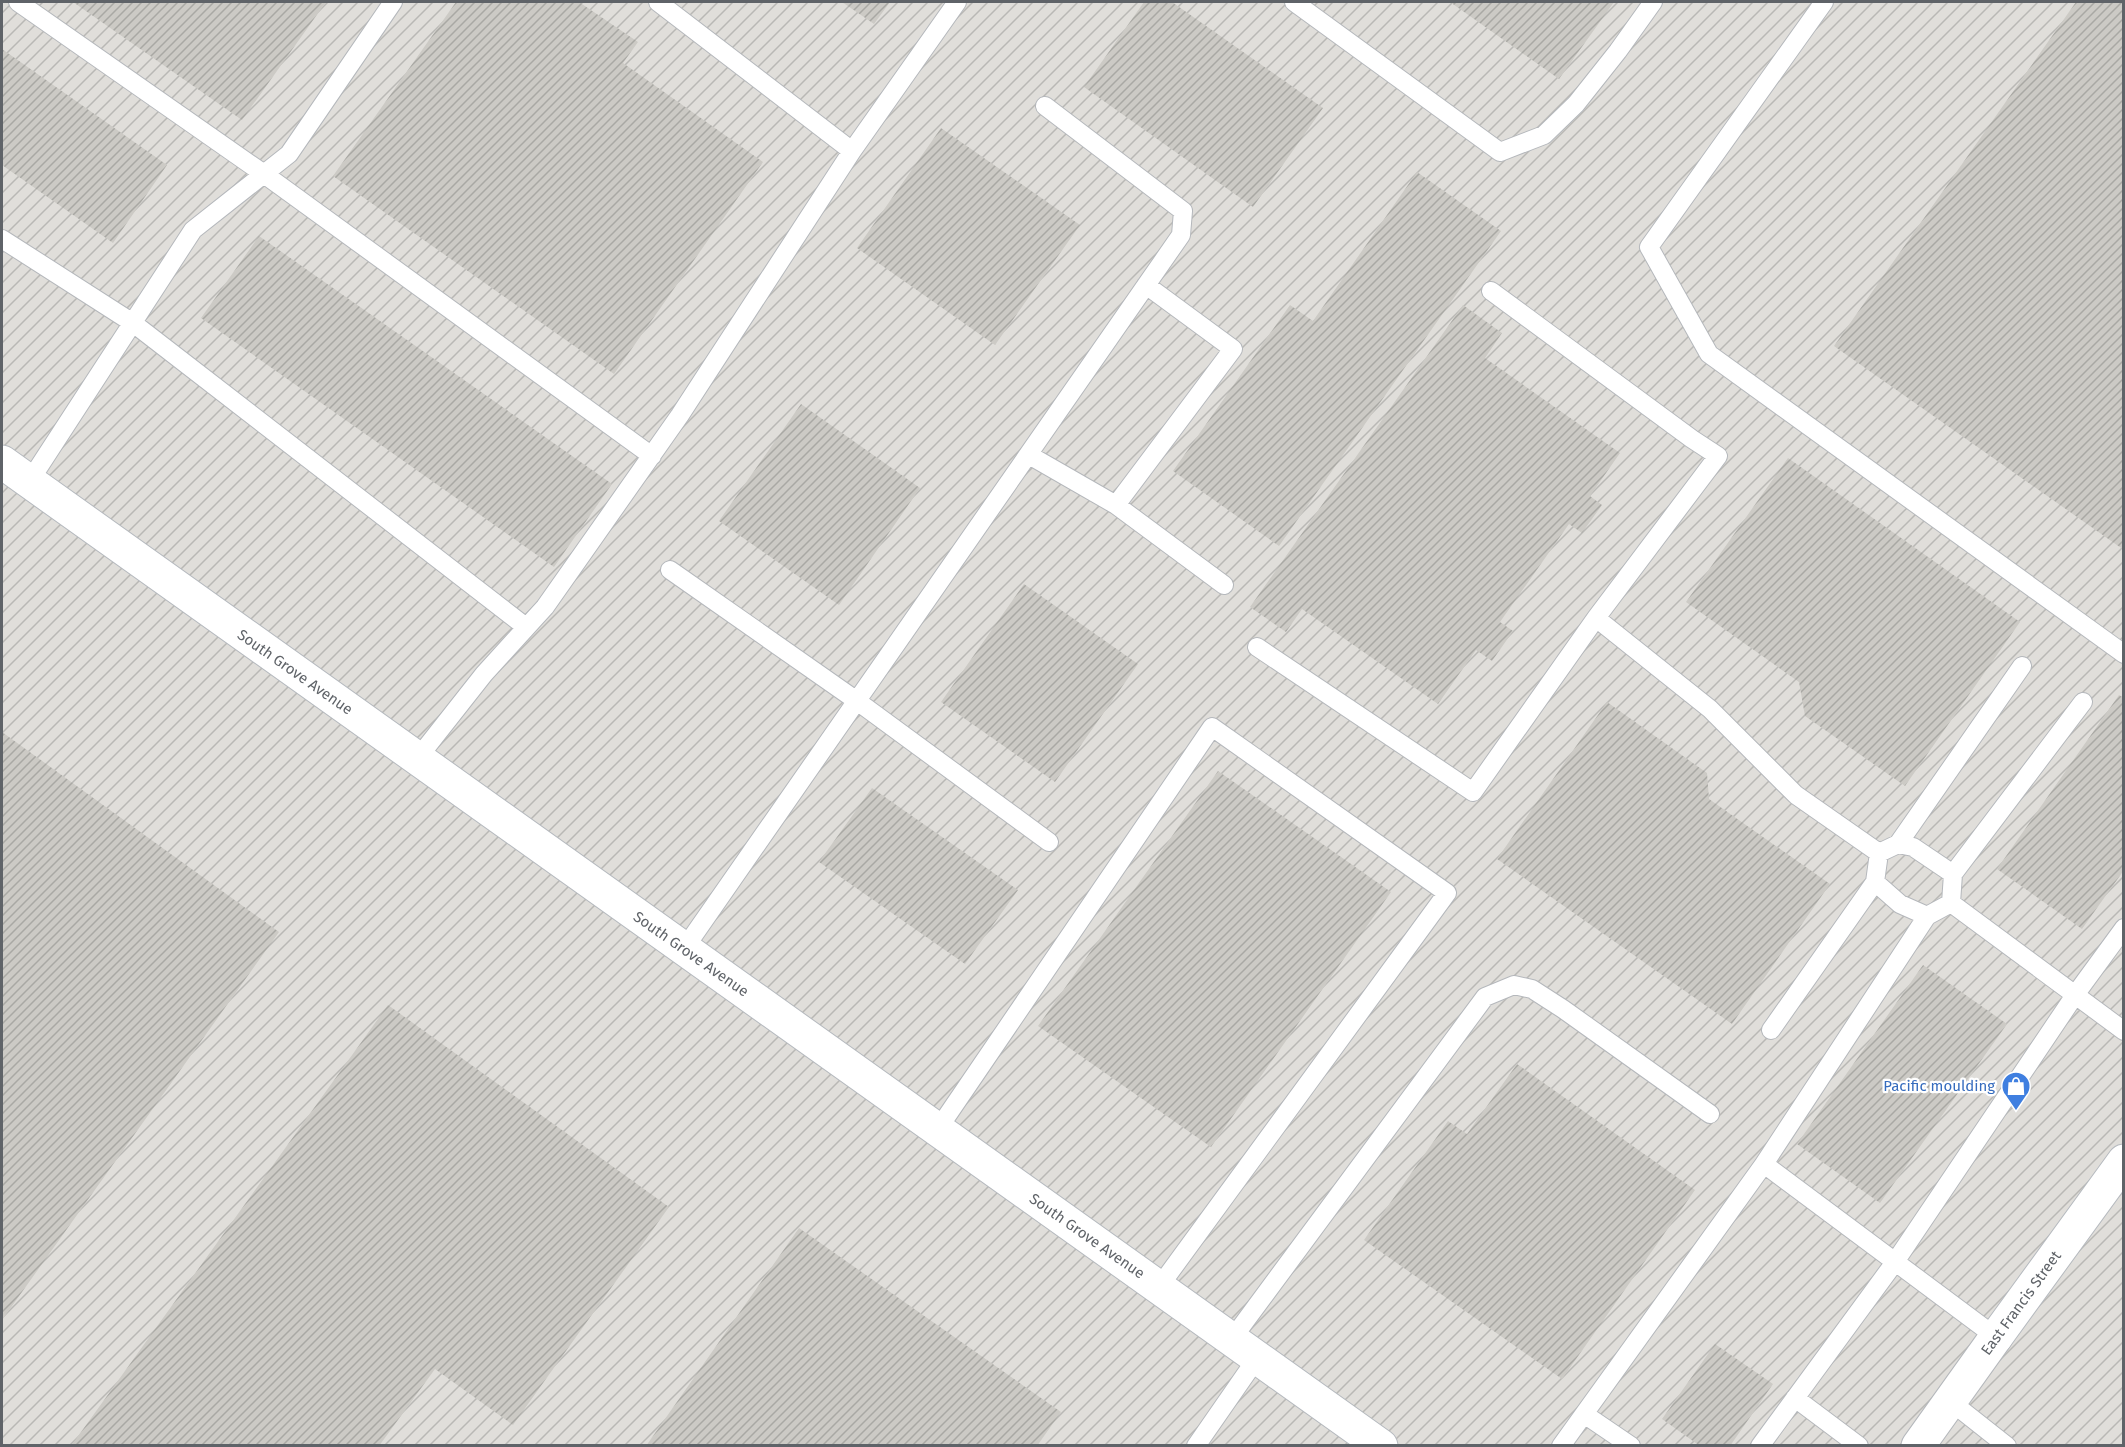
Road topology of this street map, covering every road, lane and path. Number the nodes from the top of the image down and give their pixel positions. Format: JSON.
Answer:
{"nodes":[{"id":1,"x":18,"y":2,"type":"edge"},
{"id":2,"x":393,"y":2,"type":"edge"},
{"id":3,"x":658,"y":2,"type":"edge"},
{"id":4,"x":957,"y":2,"type":"edge"},
{"id":5,"x":1294,"y":2,"type":"edge"},
{"id":6,"x":1653,"y":2,"type":"edge"},
{"id":7,"x":1824,"y":2,"type":"edge"},
{"id":8,"x":1045,"y":106,"type":"dead end"},
{"id":9,"x":852,"y":151,"type":"junction"},
{"id":10,"x":264,"y":174,"type":"junction"},
{"id":11,"x":2,"y":239,"type":"edge"},
{"id":12,"x":1146,"y":285,"type":"junction"},
{"id":13,"x":1491,"y":291,"type":"dead end"},
{"id":14,"x":133,"y":323,"type":"junction"},
{"id":15,"x":1029,"y":455,"type":"junction"},
{"id":16,"x":652,"y":456,"type":"junction"},
{"id":17,"x":2,"y":462,"type":"edge"},
{"id":18,"x":29,"y":482,"type":"junction"},
{"id":19,"x":1116,"y":505,"type":"junction"},
{"id":20,"x":670,"y":570,"type":"dead end"},
{"id":21,"x":1224,"y":585,"type":"dead end"},
{"id":22,"x":1596,"y":618,"type":"junction"},
{"id":23,"x":526,"y":627,"type":"junction"},
{"id":24,"x":1257,"y":647,"type":"dead end"},
{"id":25,"x":2124,"y":654,"type":"edge"},
{"id":26,"x":2022,"y":666,"type":"dead end"},
{"id":27,"x":857,"y":701,"type":"junction"},
{"id":28,"x":2083,"y":702,"type":"dead end"},
{"id":29,"x":417,"y":759,"type":"junction"},
{"id":30,"x":1049,"y":842,"type":"dead end"},
{"id":31,"x":1898,"y":844,"type":"junction"},
{"id":32,"x":1879,"y":853,"type":"junction"},
{"id":33,"x":1953,"y":874,"type":"junction"},
{"id":34,"x":1875,"y":882,"type":"junction"},
{"id":35,"x":1951,"y":903,"type":"junction"},
{"id":36,"x":1927,"y":916,"type":"junction"},
{"id":37,"x":2124,"y":928,"type":"edge"},
{"id":38,"x":684,"y":949,"type":"junction"},
{"id":39,"x":2076,"y":995,"type":"junction"},
{"id":40,"x":1771,"y":1030,"type":"dead end"},
{"id":41,"x":2124,"y":1031,"type":"edge"},
{"id":42,"x":1710,"y":1114,"type":"dead end"},
{"id":43,"x":938,"y":1130,"type":"junction"},
{"id":44,"x":2124,"y":1161,"type":"edge"},
{"id":45,"x":1764,"y":1164,"type":"junction"},
{"id":46,"x":1895,"y":1262,"type":"junction"},
{"id":47,"x":1159,"y":1287,"type":"junction"},
{"id":48,"x":1996,"y":1337,"type":"junction"},
{"id":49,"x":1245,"y":1348,"type":"junction"},
{"id":50,"x":1795,"y":1398,"type":"junction"},
{"id":51,"x":1950,"y":1401,"type":"junction"},
{"id":52,"x":1584,"y":1414,"type":"junction"},
{"id":53,"x":1196,"y":1446,"type":"edge"},
{"id":54,"x":1381,"y":1446,"type":"edge"},
{"id":55,"x":1561,"y":1446,"type":"edge"},
{"id":56,"x":1631,"y":1446,"type":"edge"},
{"id":57,"x":1760,"y":1446,"type":"edge"},
{"id":58,"x":1859,"y":1446,"type":"edge"},
{"id":59,"x":1918,"y":1446,"type":"edge"},
{"id":60,"x":2007,"y":1446,"type":"edge"}],
"edges":[{"from":1,"to":10,"type":"lane"},
{"from":2,"to":10,"type":"lane"},
{"from":3,"to":9,"type":"lane"},
{"from":4,"to":9,"type":"lane"},
{"from":5,"to":6,"type":"lane"},
{"from":7,"to":25,"type":"lane"},
{"from":8,"to":12,"type":"lane"},
{"from":9,"to":16,"type":"lane"},
{"from":10,"to":14,"type":"lane"},
{"from":10,"to":16,"type":"lane"},
{"from":11,"to":14,"type":"lane"},
{"from":12,"to":15,"type":"lane"},
{"from":12,"to":19,"type":"lane"},
{"from":13,"to":22,"type":"lane"},
{"from":14,"to":18,"type":"lane"},
{"from":14,"to":23,"type":"lane"},
{"from":15,"to":19,"type":"lane"},
{"from":15,"to":27,"type":"lane"},
{"from":16,"to":23,"type":"lane"},
{"from":17,"to":18,"type":"main road","name":"South Grove Avenue"},
{"from":18,"to":29,"type":"main road","name":"South Grove Avenue"},
{"from":19,"to":21,"type":"lane"},
{"from":20,"to":27,"type":"lane"},
{"from":22,"to":24,"type":"lane"},
{"from":22,"to":32,"type":"lane"},
{"from":23,"to":29,"type":"lane"},
{"from":26,"to":31,"type":"lane"},
{"from":27,"to":30,"type":"lane"},
{"from":27,"to":38,"type":"lane"},
{"from":28,"to":33,"type":"lane"},
{"from":29,"to":38,"type":"main road","name":"South Grove Avenue"},
{"from":31,"to":32,"type":"lane"},
{"from":31,"to":33,"type":"lane"},
{"from":32,"to":34,"type":"lane"},
{"from":33,"to":35,"type":"lane"},
{"from":34,"to":36,"type":"lane"},
{"from":34,"to":40,"type":"lane"},
{"from":35,"to":36,"type":"lane"},
{"from":35,"to":39,"type":"lane"},
{"from":36,"to":45,"type":"lane"},
{"from":37,"to":39,"type":"lane"},
{"from":38,"to":43,"type":"main road","name":"South Grove Avenue"},
{"from":39,"to":41,"type":"lane"},
{"from":39,"to":46,"type":"lane"},
{"from":42,"to":49,"type":"lane"},
{"from":43,"to":47,"type":"main road","name":"South Grove Avenue"},
{"from":43,"to":47,"type":"lane"},
{"from":44,"to":48,"type":"main road","name":"East Francis Street"},
{"from":45,"to":46,"type":"lane"},
{"from":45,"to":52,"type":"lane"},
{"from":46,"to":48,"type":"lane"},
{"from":46,"to":50,"type":"lane"},
{"from":47,"to":49,"type":"main road","name":"South Grove Avenue"},
{"from":48,"to":51,"type":"main road","name":"East Francis Street"},
{"from":49,"to":53,"type":"lane"},
{"from":49,"to":54,"type":"main road","name":"South Grove Avenue"},
{"from":50,"to":57,"type":"lane"},
{"from":50,"to":58,"type":"lane"},
{"from":51,"to":59,"type":"main road","name":"East Francis Street"},
{"from":51,"to":60,"type":"lane"},
{"from":52,"to":55,"type":"lane"},
{"from":52,"to":56,"type":"lane"}]}
